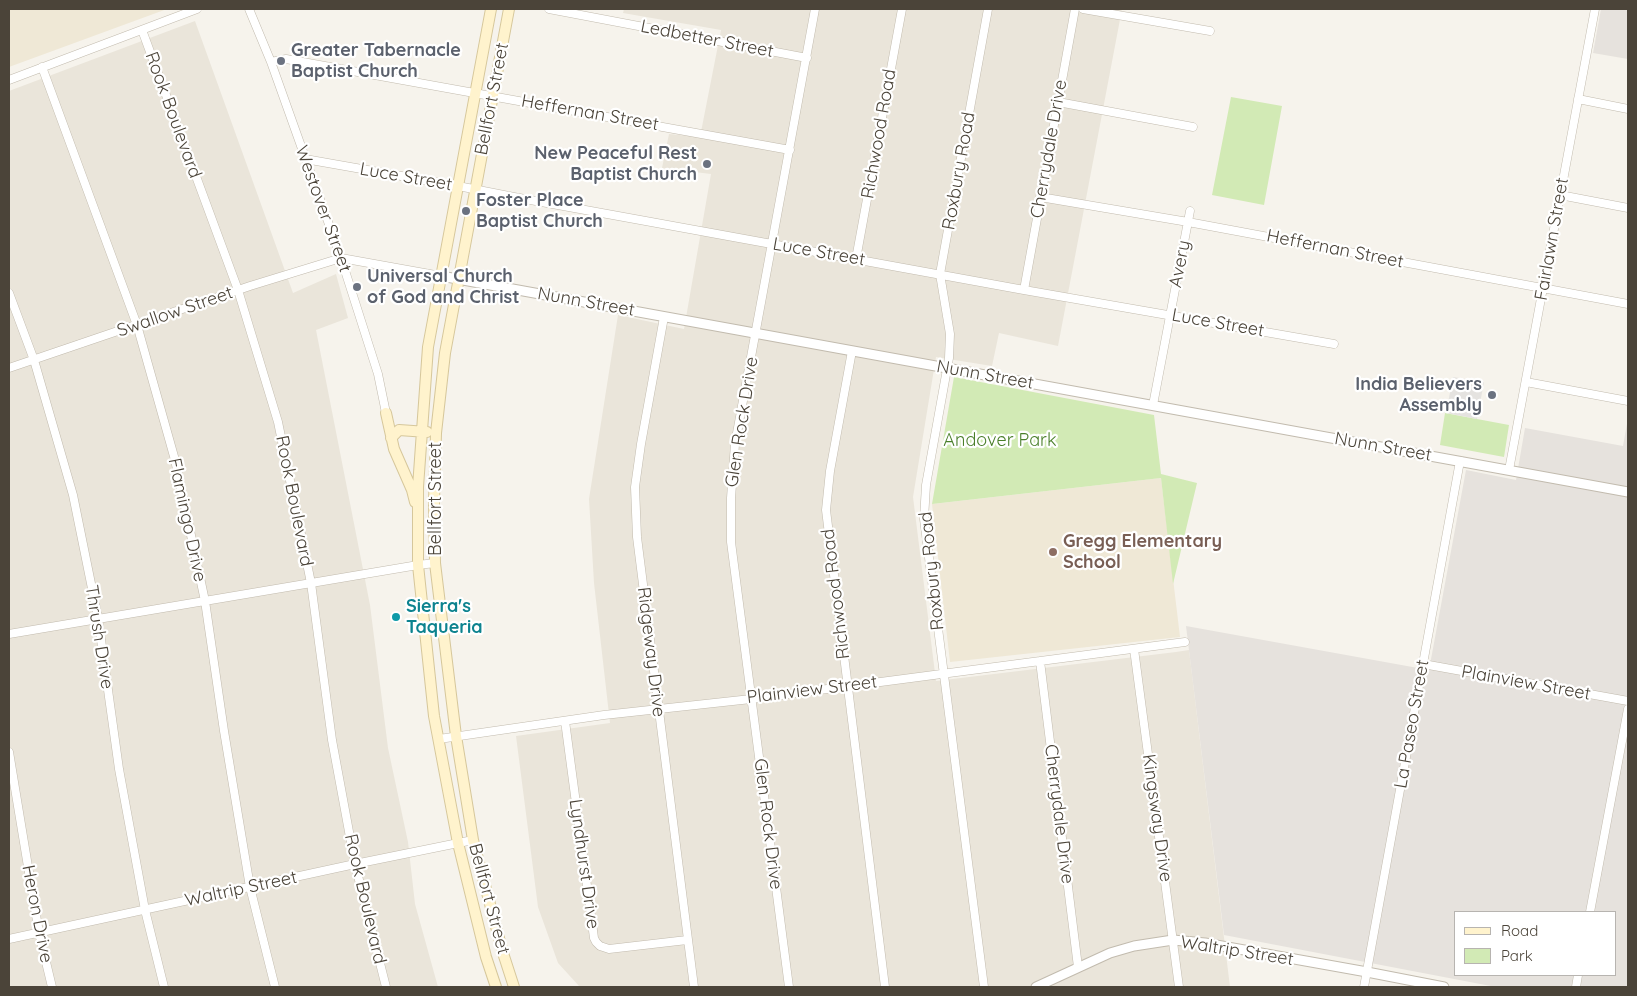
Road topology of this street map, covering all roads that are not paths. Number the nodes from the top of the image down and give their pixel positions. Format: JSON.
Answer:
{"nodes":[{"id":1,"x":197,"y":9,"type":"edge"},
{"id":2,"x":249,"y":9,"type":"edge"},
{"id":3,"x":491,"y":9,"type":"edge"},
{"id":4,"x":509,"y":9,"type":"edge"},
{"id":5,"x":549,"y":9,"type":"edge"},
{"id":6,"x":815,"y":9,"type":"edge"},
{"id":7,"x":902,"y":9,"type":"edge"},
{"id":8,"x":988,"y":9,"type":"edge"},
{"id":9,"x":1075,"y":9,"type":"edge"},
{"id":10,"x":1083,"y":9,"type":"edge"},
{"id":11,"x":1595,"y":9,"type":"edge"},
{"id":12,"x":142,"y":30,"type":"junction"},
{"id":13,"x":1210,"y":31,"type":"dead end"},
{"id":14,"x":807,"y":58,"type":"junction"},
{"id":15,"x":271,"y":62,"type":"junction"},
{"id":16,"x":42,"y":67,"type":"junction"},
{"id":17,"x":9,"y":80,"type":"edge"},
{"id":18,"x":476,"y":92,"type":"junction"},
{"id":19,"x":493,"y":96,"type":"junction"},
{"id":20,"x":1578,"y":98,"type":"junction"},
{"id":21,"x":1058,"y":102,"type":"junction"},
{"id":22,"x":1628,"y":109,"type":"edge"},
{"id":23,"x":1193,"y":127,"type":"dead end"},
{"id":24,"x":790,"y":150,"type":"junction"},
{"id":25,"x":305,"y":159,"type":"junction"},
{"id":26,"x":458,"y":186,"type":"junction"},
{"id":27,"x":476,"y":189,"type":"junction"},
{"id":28,"x":1560,"y":195,"type":"junction"},
{"id":29,"x":1040,"y":197,"type":"junction"},
{"id":30,"x":1628,"y":208,"type":"edge"},
{"id":31,"x":1190,"y":211,"type":"dead end"},
{"id":32,"x":1188,"y":222,"type":"junction"},
{"id":33,"x":772,"y":244,"type":"junction"},
{"id":34,"x":341,"y":258,"type":"junction"},
{"id":35,"x":856,"y":259,"type":"junction"},
{"id":36,"x":940,"y":274,"type":"junction"},
{"id":37,"x":441,"y":276,"type":"junction"},
{"id":38,"x":458,"y":279,"type":"junction"},
{"id":39,"x":1543,"y":288,"type":"junction"},
{"id":40,"x":238,"y":290,"type":"junction"},
{"id":41,"x":1024,"y":290,"type":"junction"},
{"id":42,"x":9,"y":293,"type":"edge"},
{"id":43,"x":1628,"y":304,"type":"edge"},
{"id":44,"x":1170,"y":315,"type":"junction"},
{"id":45,"x":664,"y":316,"type":"junction"},
{"id":46,"x":137,"y":325,"type":"junction"},
{"id":47,"x":756,"y":333,"type":"junction"},
{"id":48,"x":1334,"y":344,"type":"dead end"},
{"id":49,"x":852,"y":351,"type":"junction"},
{"id":50,"x":34,"y":360,"type":"junction"},
{"id":51,"x":9,"y":368,"type":"edge"},
{"id":52,"x":947,"y":368,"type":"junction"},
{"id":53,"x":1526,"y":382,"type":"junction"},
{"id":54,"x":1628,"y":400,"type":"edge"},
{"id":55,"x":1154,"y":406,"type":"junction"},
{"id":56,"x":386,"y":413,"type":"junction"},
{"id":57,"x":404,"y":430,"type":"junction"},
{"id":58,"x":421,"y":432,"type":"junction"},
{"id":59,"x":436,"y":433,"type":"junction"},
{"id":60,"x":391,"y":438,"type":"junction"},
{"id":61,"x":1460,"y":461,"type":"junction"},
{"id":62,"x":1509,"y":470,"type":"junction"},
{"id":63,"x":1628,"y":492,"type":"edge"},
{"id":64,"x":418,"y":514,"type":"junction"},
{"id":65,"x":435,"y":563,"type":"junction"},
{"id":66,"x":418,"y":564,"type":"junction"},
{"id":67,"x":311,"y":583,"type":"junction"},
{"id":68,"x":205,"y":601,"type":"junction"},
{"id":69,"x":98,"y":618,"type":"junction"},
{"id":70,"x":9,"y":634,"type":"edge"},
{"id":71,"x":1185,"y":642,"type":"dead end"},
{"id":72,"x":1134,"y":649,"type":"junction"},
{"id":73,"x":1040,"y":661,"type":"junction"},
{"id":74,"x":1423,"y":664,"type":"junction"},
{"id":75,"x":944,"y":673,"type":"junction"},
{"id":76,"x":847,"y":686,"type":"junction"},
{"id":77,"x":751,"y":699,"type":"junction"},
{"id":78,"x":1628,"y":701,"type":"edge"},
{"id":79,"x":659,"y":709,"type":"junction"},
{"id":80,"x":1628,"y":709,"type":"edge"},
{"id":81,"x":565,"y":721,"type":"junction"},
{"id":82,"x":456,"y":736,"type":"junction"},
{"id":83,"x":439,"y":738,"type":"junction"},
{"id":84,"x":9,"y":752,"type":"edge"},
{"id":85,"x":473,"y":840,"type":"junction"},
{"id":86,"x":458,"y":843,"type":"junction"},
{"id":87,"x":355,"y":864,"type":"junction"},
{"id":88,"x":250,"y":887,"type":"junction"},
{"id":89,"x":145,"y":910,"type":"junction"},
{"id":90,"x":1590,"y":911,"type":"edge"},
{"id":91,"x":39,"y":933,"type":"junction"},
{"id":92,"x":9,"y":939,"type":"edge"},
{"id":93,"x":687,"y":940,"type":"junction"},
{"id":94,"x":1173,"y":940,"type":"junction"},
{"id":95,"x":503,"y":953,"type":"junction"},
{"id":96,"x":486,"y":957,"type":"junction"},
{"id":97,"x":1078,"y":967,"type":"junction"},
{"id":98,"x":1367,"y":972,"type":"junction"},
{"id":99,"x":52,"y":987,"type":"edge"},
{"id":100,"x":164,"y":987,"type":"edge"},
{"id":101,"x":275,"y":987,"type":"edge"},
{"id":102,"x":386,"y":987,"type":"edge"},
{"id":103,"x":496,"y":987,"type":"edge"},
{"id":104,"x":514,"y":987,"type":"edge"},
{"id":105,"x":694,"y":987,"type":"edge"},
{"id":106,"x":789,"y":987,"type":"edge"},
{"id":107,"x":885,"y":987,"type":"edge"},
{"id":108,"x":984,"y":987,"type":"edge"},
{"id":109,"x":1036,"y":987,"type":"edge"},
{"id":110,"x":1179,"y":987,"type":"edge"},
{"id":111,"x":1364,"y":987,"type":"edge"},
{"id":112,"x":1444,"y":987,"type":"edge"}],
"edges":[{"from":1,"to":12,"type":"street"},
{"from":2,"to":15,"type":"street","name":"Westover Street"},
{"from":3,"to":18,"type":"main road","name":"Bellfort Street"},
{"from":4,"to":19,"type":"main road","name":"Bellfort Street"},
{"from":5,"to":14,"type":"street","name":"Ledbetter Street"},
{"from":6,"to":14,"type":"street","name":"Glen Rock Drive"},
{"from":7,"to":35,"type":"street","name":"Richwood Road"},
{"from":8,"to":36,"type":"street","name":"Roxbury Road"},
{"from":9,"to":21,"type":"street","name":"Cherrydale Drive"},
{"from":10,"to":13,"type":"street"},
{"from":11,"to":20,"type":"street","name":"Fairlawn Street"},
{"from":12,"to":16,"type":"street"},
{"from":12,"to":40,"type":"street","name":"Rook Boulevard"},
{"from":14,"to":24,"type":"street","name":"Glen Rock Drive"},
{"from":15,"to":18,"type":"street","name":"Heffernan Street"},
{"from":15,"to":25,"type":"street","name":"Westover Street"},
{"from":16,"to":17,"type":"street"},
{"from":16,"to":46,"type":"street","name":"Flamingo Drive"},
{"from":18,"to":19,"type":"street","name":"Heffernan Street"},
{"from":18,"to":26,"type":"main road","name":"Bellfort Street"},
{"from":19,"to":24,"type":"street","name":"Heffernan Street"},
{"from":19,"to":27,"type":"main road","name":"Bellfort Street"},
{"from":20,"to":22,"type":"street"},
{"from":20,"to":28,"type":"street","name":"Fairlawn Street"},
{"from":21,"to":23,"type":"street"},
{"from":21,"to":29,"type":"street","name":"Cherrydale Drive"},
{"from":24,"to":33,"type":"street","name":"Glen Rock Drive"},
{"from":25,"to":26,"type":"street","name":"Luce Street"},
{"from":25,"to":34,"type":"street","name":"Westover Street"},
{"from":26,"to":27,"type":"street","name":"Luce Street"},
{"from":26,"to":37,"type":"main road","name":"Bellfort Street"},
{"from":27,"to":33,"type":"street","name":"Luce Street"},
{"from":27,"to":38,"type":"main road","name":"Bellfort Street"},
{"from":28,"to":30,"type":"street"},
{"from":28,"to":39,"type":"street","name":"Fairlawn Street"},
{"from":29,"to":32,"type":"street","name":"Heffernan Street"},
{"from":29,"to":41,"type":"street","name":"Cherrydale Drive"},
{"from":31,"to":32,"type":"street","name":"Avery"},
{"from":32,"to":39,"type":"street","name":"Heffernan Street"},
{"from":32,"to":44,"type":"street","name":"Avery"},
{"from":33,"to":35,"type":"street","name":"Luce Street"},
{"from":33,"to":47,"type":"street","name":"Glen Rock Drive"},
{"from":34,"to":37,"type":"street","name":"Nunn Street"},
{"from":34,"to":40,"type":"street","name":"Swallow Street"},
{"from":34,"to":56,"type":"street","name":"Westover Street"},
{"from":35,"to":36,"type":"street","name":"Luce Street"},
{"from":36,"to":41,"type":"street","name":"Luce Street"},
{"from":36,"to":52,"type":"street","name":"Roxbury Road"},
{"from":37,"to":38,"type":"street","name":"Nunn Street"},
{"from":37,"to":58,"type":"main road","name":"Bellfort Street"},
{"from":38,"to":45,"type":"street","name":"Nunn Street"},
{"from":38,"to":59,"type":"main road","name":"Bellfort Street"},
{"from":39,"to":43,"type":"street","name":"Heffernan Street"},
{"from":39,"to":53,"type":"street","name":"Fairlawn Street"},
{"from":40,"to":46,"type":"street","name":"Swallow Street"},
{"from":40,"to":67,"type":"street","name":"Rook Boulevard"},
{"from":41,"to":44,"type":"street","name":"Luce Street"},
{"from":42,"to":50,"type":"street","name":"Thrush Drive"},
{"from":44,"to":48,"type":"street","name":"Luce Street"},
{"from":44,"to":55,"type":"street","name":"Avery"},
{"from":45,"to":47,"type":"street","name":"Nunn Street"},
{"from":45,"to":79,"type":"street","name":"Ridgeway Drive"},
{"from":46,"to":50,"type":"street","name":"Swallow Street"},
{"from":46,"to":68,"type":"street","name":"Flamingo Drive"},
{"from":47,"to":49,"type":"street","name":"Nunn Street"},
{"from":47,"to":77,"type":"street","name":"Glen Rock Drive"},
{"from":49,"to":52,"type":"street","name":"Nunn Street"},
{"from":49,"to":76,"type":"street","name":"Richwood Road"},
{"from":50,"to":51,"type":"street","name":"Swallow Street"},
{"from":50,"to":69,"type":"street","name":"Thrush Drive"},
{"from":52,"to":55,"type":"street","name":"Nunn Street"},
{"from":52,"to":75,"type":"street","name":"Roxbury Road"},
{"from":53,"to":54,"type":"street"},
{"from":53,"to":62,"type":"street","name":"Fairlawn Street"},
{"from":55,"to":61,"type":"street","name":"Nunn Street"},
{"from":56,"to":57,"type":"main road"},
{"from":56,"to":60,"type":"main road"},
{"from":57,"to":58,"type":"main road"},
{"from":57,"to":60,"type":"main road"},
{"from":58,"to":59,"type":"main road"},
{"from":58,"to":64,"type":"main road","name":"Bellfort Street"},
{"from":59,"to":65,"type":"main road","name":"Bellfort Street"},
{"from":60,"to":64,"type":"main road"},
{"from":61,"to":62,"type":"street","name":"Nunn Street"},
{"from":61,"to":74,"type":"street","name":"La Paseo Street"},
{"from":62,"to":63,"type":"street","name":"Nunn Street"},
{"from":64,"to":66,"type":"main road","name":"Bellfort Street"},
{"from":65,"to":66,"type":"street"},
{"from":65,"to":82,"type":"main road","name":"Bellfort Street"},
{"from":66,"to":67,"type":"street"},
{"from":66,"to":83,"type":"main road","name":"Bellfort Street"},
{"from":67,"to":68,"type":"street"},
{"from":67,"to":87,"type":"street","name":"Rook Boulevard"},
{"from":68,"to":69,"type":"street"},
{"from":68,"to":88,"type":"street","name":"Flamingo Drive"},
{"from":69,"to":70,"type":"street"},
{"from":69,"to":89,"type":"street","name":"Thrush Drive"},
{"from":71,"to":72,"type":"street","name":"Plainview Street"},
{"from":72,"to":73,"type":"street","name":"Plainview Street"},
{"from":72,"to":94,"type":"street","name":"Kingsway Drive"},
{"from":73,"to":75,"type":"street","name":"Plainview Street"},
{"from":73,"to":97,"type":"street","name":"Cherrydale Drive"},
{"from":74,"to":78,"type":"street","name":"Plainview Street"},
{"from":74,"to":98,"type":"street","name":"La Paseo Street"},
{"from":75,"to":76,"type":"street","name":"Plainview Street"},
{"from":75,"to":108,"type":"street","name":"Roxbury Road"},
{"from":76,"to":77,"type":"street","name":"Plainview Street"},
{"from":76,"to":107,"type":"street","name":"Richwood Road"},
{"from":77,"to":79,"type":"street","name":"Plainview Street"},
{"from":77,"to":106,"type":"street","name":"Glen Rock Drive"},
{"from":79,"to":81,"type":"street","name":"Plainview Street"},
{"from":79,"to":93,"type":"street","name":"Ridgeway Drive"},
{"from":80,"to":90,"type":"street"},
{"from":81,"to":82,"type":"street","name":"Plainview Street"},
{"from":81,"to":93,"type":"street","name":"Lyndhurst Drive"},
{"from":82,"to":83,"type":"street","name":"Plainview Street"},
{"from":82,"to":85,"type":"main road","name":"Bellfort Street"},
{"from":83,"to":86,"type":"main road","name":"Bellfort Street"},
{"from":84,"to":91,"type":"street","name":"Heron Drive"},
{"from":85,"to":86,"type":"street","name":"Waltrip Street"},
{"from":85,"to":95,"type":"main road","name":"Bellfort Street"},
{"from":86,"to":87,"type":"street","name":"Waltrip Street"},
{"from":86,"to":96,"type":"main road","name":"Bellfort Street"},
{"from":87,"to":88,"type":"street","name":"Waltrip Street"},
{"from":87,"to":102,"type":"street","name":"Rook Boulevard"},
{"from":88,"to":89,"type":"street","name":"Waltrip Street"},
{"from":88,"to":101,"type":"street","name":"Flamingo Drive"},
{"from":89,"to":91,"type":"street","name":"Waltrip Street"},
{"from":89,"to":100,"type":"street","name":"Thrush Drive"},
{"from":91,"to":92,"type":"street","name":"Waltrip Street"},
{"from":91,"to":99,"type":"street","name":"Heron Drive"},
{"from":93,"to":105,"type":"street","name":"Ridgeway Drive"},
{"from":94,"to":97,"type":"street","name":"Waltrip Street"},
{"from":94,"to":98,"type":"street","name":"Waltrip Street"},
{"from":94,"to":110,"type":"street","name":"Kingsway Drive"},
{"from":95,"to":96,"type":"main road"},
{"from":95,"to":104,"type":"main road","name":"Bellfort Street"},
{"from":96,"to":103,"type":"main road","name":"Bellfort Street"},
{"from":97,"to":109,"type":"street","name":"Waltrip Street"},
{"from":98,"to":111,"type":"street","name":"La Paseo Street"},
{"from":98,"to":112,"type":"street","name":"Waltrip Street"}]}
